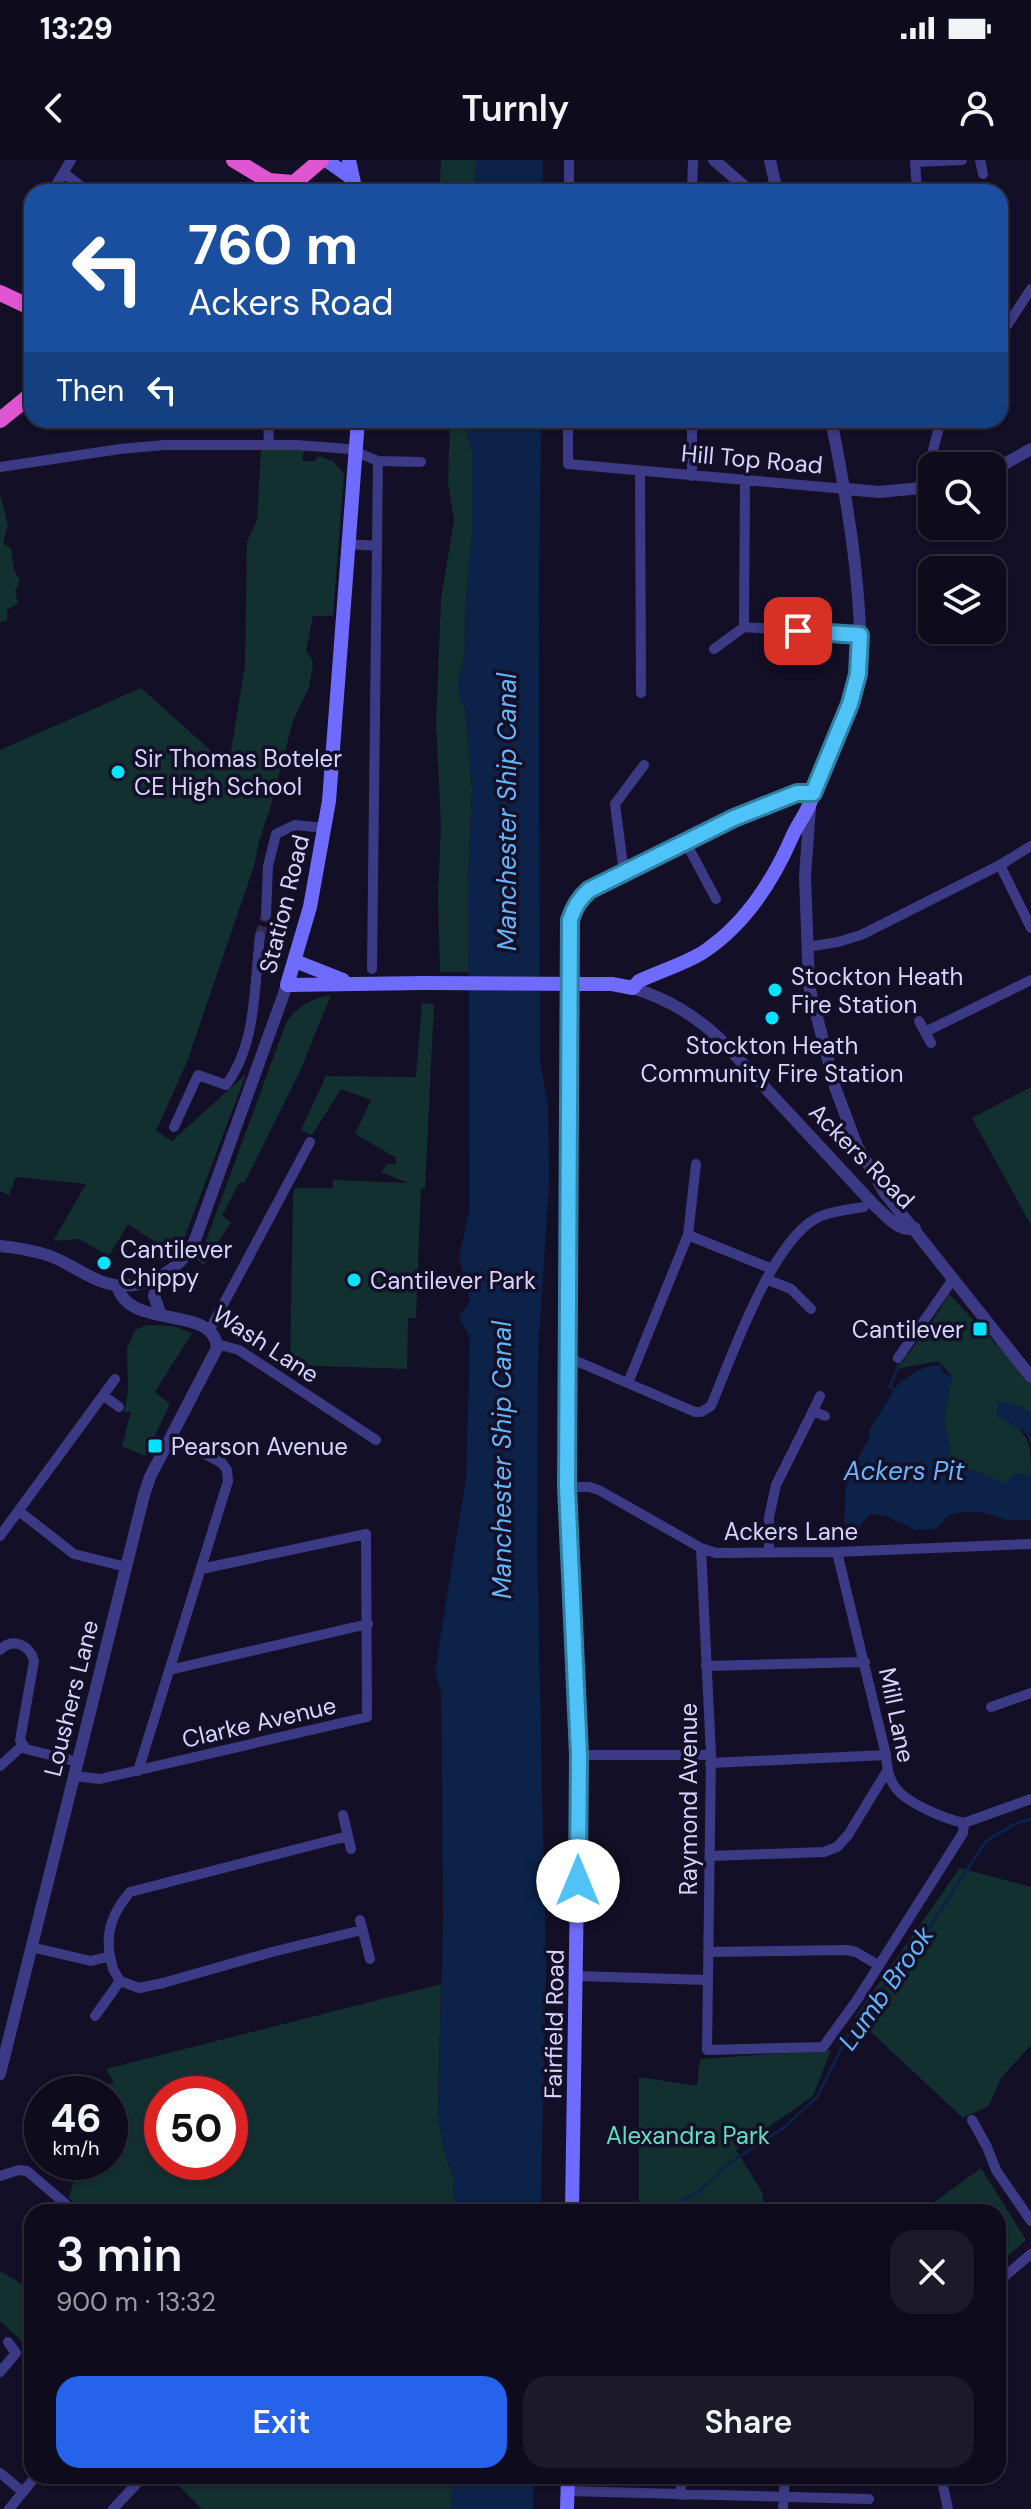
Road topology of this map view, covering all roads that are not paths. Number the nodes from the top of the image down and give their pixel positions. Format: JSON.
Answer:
{"nodes":[{"id":1,"x":71,"y":160,"type":"edge"},
{"id":2,"x":234,"y":160,"type":"edge"},
{"id":3,"x":324,"y":160,"type":"edge"},
{"id":4,"x":349,"y":160,"type":"edge"},
{"id":5,"x":569,"y":160,"type":"edge"},
{"id":6,"x":693,"y":160,"type":"edge"},
{"id":7,"x":714,"y":160,"type":"edge"},
{"id":8,"x":770,"y":160,"type":"edge"},
{"id":9,"x":962,"y":160,"type":"edge"},
{"id":10,"x":980,"y":160,"type":"edge"},
{"id":11,"x":915,"y":161,"type":"edge"},
{"id":12,"x":254,"y":172,"type":"junction"},
{"id":13,"x":64,"y":173,"type":"junction"},
{"id":14,"x":983,"y":174,"type":"dead end"},
{"id":15,"x":57,"y":184,"type":"edge"},
{"id":16,"x":78,"y":184,"type":"edge"},
{"id":17,"x":262,"y":184,"type":"edge"},
{"id":18,"x":277,"y":184,"type":"edge"},
{"id":19,"x":293,"y":184,"type":"edge"},
{"id":20,"x":353,"y":184,"type":"edge"},
{"id":21,"x":354,"y":184,"type":"edge"},
{"id":22,"x":569,"y":184,"type":"edge"},
{"id":23,"x":692,"y":184,"type":"edge"},
{"id":24,"x":742,"y":184,"type":"edge"},
{"id":25,"x":775,"y":184,"type":"edge"},
{"id":26,"x":916,"y":184,"type":"edge"},
{"id":27,"x":1031,"y":289,"type":"edge"},
{"id":28,"x":0,"y":293,"type":"edge"},
{"id":29,"x":24,"y":304,"type":"edge"},
{"id":30,"x":1008,"y":324,"type":"edge"},
{"id":31,"x":24,"y":400,"type":"edge"},
{"id":32,"x":0,"y":420,"type":"edge"},
{"id":33,"x":268,"y":428,"type":"edge"},
{"id":34,"x":357,"y":428,"type":"edge"},
{"id":35,"x":568,"y":428,"type":"edge"},
{"id":36,"x":692,"y":428,"type":"edge"},
{"id":37,"x":833,"y":428,"type":"edge"},
{"id":38,"x":938,"y":428,"type":"edge"},
{"id":39,"x":269,"y":445,"type":"junction"},
{"id":40,"x":1031,"y":449,"type":"edge"},
{"id":41,"x":356,"y":451,"type":"junction"},
{"id":42,"x":934,"y":452,"type":"edge"},
{"id":43,"x":378,"y":461,"type":"junction"},
{"id":44,"x":421,"y":462,"type":"dead end"},
{"id":45,"x":1006,"y":463,"type":"edge"},
{"id":46,"x":0,"y":467,"type":"edge"},
{"id":47,"x":640,"y":471,"type":"junction"},
{"id":48,"x":692,"y":476,"type":"junction"},
{"id":49,"x":745,"y":480,"type":"junction"},
{"id":50,"x":846,"y":489,"type":"junction"},
{"id":51,"x":918,"y":489,"type":"edge"},
{"id":52,"x":348,"y":544,"type":"junction"},
{"id":53,"x":377,"y":546,"type":"junction"},
{"id":54,"x":744,"y":627,"type":"junction"},
{"id":55,"x":860,"y":635,"type":"junction"},
{"id":56,"x":714,"y":649,"type":"dead end"},
{"id":57,"x":641,"y":693,"type":"dead end"},
{"id":58,"x":644,"y":765,"type":"dead end"},
{"id":59,"x":812,"y":800,"type":"junction"},
{"id":60,"x":325,"y":828,"type":"junction"},
{"id":61,"x":685,"y":841,"type":"junction"},
{"id":62,"x":1031,"y":846,"type":"edge"},
{"id":63,"x":1000,"y":865,"type":"junction"},
{"id":64,"x":624,"y":873,"type":"junction"},
{"id":65,"x":716,"y":899,"type":"dead end"},
{"id":66,"x":266,"y":915,"type":"tunnel mouth"},
{"id":67,"x":1031,"y":928,"type":"edge"},
{"id":68,"x":260,"y":936,"type":"tunnel mouth"},
{"id":69,"x":807,"y":947,"type":"junction"},
{"id":70,"x":295,"y":961,"type":"junction"},
{"id":71,"x":372,"y":969,"type":"dead end"},
{"id":72,"x":1031,"y":980,"type":"edge"},
{"id":73,"x":348,"y":982,"type":"junction"},
{"id":74,"x":287,"y":985,"type":"junction"},
{"id":75,"x":633,"y":988,"type":"junction"},
{"id":76,"x":919,"y":1021,"type":"dead end"},
{"id":77,"x":925,"y":1032,"type":"junction"},
{"id":78,"x":931,"y":1043,"type":"dead end"},
{"id":79,"x":174,"y":1127,"type":"dead end"},
{"id":80,"x":310,"y":1142,"type":"dead end"},
{"id":81,"x":696,"y":1164,"type":"dead end"},
{"id":82,"x":864,"y":1207,"type":"dead end"},
{"id":83,"x":915,"y":1228,"type":"junction"},
{"id":84,"x":688,"y":1235,"type":"junction"},
{"id":85,"x":0,"y":1246,"type":"edge"},
{"id":86,"x":769,"y":1274,"type":"junction"},
{"id":87,"x":160,"y":1277,"type":"junction"},
{"id":88,"x":953,"y":1279,"type":"junction"},
{"id":89,"x":117,"y":1285,"type":"junction"},
{"id":90,"x":811,"y":1309,"type":"dead end"},
{"id":91,"x":161,"y":1315,"type":"junction"},
{"id":92,"x":209,"y":1331,"type":"junction"},
{"id":93,"x":217,"y":1344,"type":"junction"},
{"id":94,"x":567,"y":1357,"type":"junction"},
{"id":95,"x":898,"y":1358,"type":"dead end"},
{"id":96,"x":1031,"y":1377,"type":"edge"},
{"id":97,"x":115,"y":1379,"type":"dead end"},
{"id":98,"x":628,"y":1383,"type":"junction"},
{"id":99,"x":103,"y":1395,"type":"junction"},
{"id":100,"x":820,"y":1396,"type":"dead end"},
{"id":101,"x":119,"y":1407,"type":"dead end"},
{"id":102,"x":813,"y":1411,"type":"junction"},
{"id":103,"x":825,"y":1416,"type":"dead end"},
{"id":104,"x":171,"y":1436,"type":"junction"},
{"id":105,"x":376,"y":1440,"type":"dead end"},
{"id":106,"x":567,"y":1487,"type":"junction"},
{"id":107,"x":20,"y":1512,"type":"junction"},
{"id":108,"x":0,"y":1536,"type":"edge"},
{"id":109,"x":1031,"y":1544,"type":"edge"},
{"id":110,"x":701,"y":1548,"type":"junction"},
{"id":111,"x":769,"y":1552,"type":"junction"},
{"id":112,"x":837,"y":1552,"type":"junction"},
{"id":113,"x":126,"y":1567,"type":"junction"},
{"id":114,"x":201,"y":1569,"type":"junction"},
{"id":115,"x":368,"y":1624,"type":"junction"},
{"id":116,"x":0,"y":1650,"type":"edge"},
{"id":117,"x":865,"y":1662,"type":"junction"},
{"id":118,"x":706,"y":1666,"type":"junction"},
{"id":119,"x":169,"y":1670,"type":"junction"},
{"id":120,"x":1030,"y":1697,"type":"edge"},
{"id":121,"x":991,"y":1707,"type":"dead end"},
{"id":122,"x":22,"y":1746,"type":"junction"},
{"id":123,"x":579,"y":1755,"type":"junction"},
{"id":124,"x":886,"y":1755,"type":"junction"},
{"id":125,"x":710,"y":1759,"type":"junction"},
{"id":126,"x":78,"y":1762,"type":"junction"},
{"id":127,"x":0,"y":1766,"type":"edge"},
{"id":128,"x":138,"y":1771,"type":"junction"},
{"id":129,"x":887,"y":1771,"type":"junction"},
{"id":130,"x":74,"y":1776,"type":"junction"},
{"id":131,"x":1031,"y":1799,"type":"edge"},
{"id":132,"x":343,"y":1815,"type":"dead end"},
{"id":133,"x":964,"y":1823,"type":"junction"},
{"id":134,"x":348,"y":1836,"type":"junction"},
{"id":135,"x":351,"y":1849,"type":"dead end"},
{"id":136,"x":710,"y":1856,"type":"junction"},
{"id":137,"x":31,"y":1947,"type":"junction"},
{"id":138,"x":708,"y":1952,"type":"junction"},
{"id":139,"x":110,"y":1956,"type":"junction"},
{"id":140,"x":370,"y":1959,"type":"dead end"},
{"id":141,"x":878,"y":1965,"type":"junction"},
{"id":142,"x":577,"y":1976,"type":"junction"},
{"id":143,"x":708,"y":1980,"type":"junction"},
{"id":144,"x":120,"y":1981,"type":"junction"},
{"id":145,"x":95,"y":2016,"type":"dead end"},
{"id":146,"x":3,"y":2050,"type":"edge"},
{"id":147,"x":0,"y":2074,"type":"edge"},
{"id":148,"x":972,"y":2120,"type":"dead end"},
{"id":149,"x":0,"y":2176,"type":"edge"},
{"id":150,"x":66,"y":2204,"type":"edge"},
{"id":151,"x":572,"y":2204,"type":"edge"},
{"id":152,"x":1031,"y":2221,"type":"edge"},
{"id":153,"x":1031,"y":2254,"type":"edge"},
{"id":154,"x":1006,"y":2275,"type":"edge"},
{"id":155,"x":8,"y":2342,"type":"dead end"},
{"id":156,"x":0,"y":2372,"type":"edge"},
{"id":157,"x":0,"y":2473,"type":"edge"},
{"id":158,"x":30,"y":2484,"type":"edge"},
{"id":159,"x":136,"y":2484,"type":"edge"},
{"id":160,"x":568,"y":2484,"type":"edge"},
{"id":161,"x":577,"y":2484,"type":"edge"},
{"id":162,"x":681,"y":2484,"type":"edge"},
{"id":163,"x":784,"y":2484,"type":"edge"},
{"id":164,"x":943,"y":2484,"type":"edge"},
{"id":165,"x":23,"y":2492,"type":"junction"},
{"id":166,"x":681,"y":2495,"type":"junction"},
{"id":167,"x":783,"y":2497,"type":"junction"},
{"id":168,"x":869,"y":2499,"type":"dead end"},
{"id":169,"x":9,"y":2509,"type":"edge"},
{"id":170,"x":113,"y":2509,"type":"edge"},
{"id":171,"x":567,"y":2509,"type":"edge"},
{"id":172,"x":783,"y":2509,"type":"edge"},
{"id":173,"x":948,"y":2509,"type":"edge"}],
"edges":[{"from":1,"to":13,"type":"street"},
{"from":2,"to":12,"type":"highway"},
{"from":3,"to":19,"type":"highway"},
{"from":3,"to":20,"type":"main road"},
{"from":4,"to":21,"type":"main road"},
{"from":5,"to":22,"type":"street"},
{"from":6,"to":23,"type":"street"},
{"from":7,"to":24,"type":"street"},
{"from":8,"to":25,"type":"street"},
{"from":9,"to":11,"type":"street"},
{"from":10,"to":14,"type":"street"},
{"from":11,"to":26,"type":"street"},
{"from":12,"to":17,"type":"highway"},
{"from":12,"to":18,"type":"highway"},
{"from":13,"to":15,"type":"street"},
{"from":13,"to":16,"type":"street"},
{"from":27,"to":30,"type":"street"},
{"from":28,"to":29,"type":"highway"},
{"from":31,"to":32,"type":"highway"},
{"from":33,"to":39,"type":"street"},
{"from":34,"to":41,"type":"main road","name":"Station Road"},
{"from":35,"to":47,"type":"street","name":"Hill Top Road"},
{"from":36,"to":48,"type":"street"},
{"from":37,"to":50,"type":"street","name":"Ackers Road"},
{"from":38,"to":42,"type":"street"},
{"from":39,"to":41,"type":"street"},
{"from":39,"to":46,"type":"street"},
{"from":40,"to":45,"type":"street"},
{"from":41,"to":43,"type":"street"},
{"from":41,"to":52,"type":"main road","name":"Station Road"},
{"from":43,"to":44,"type":"street"},
{"from":43,"to":53,"type":"street"},
{"from":47,"to":48,"type":"street","name":"Hill Top Road"},
{"from":47,"to":57,"type":"street"},
{"from":48,"to":49,"type":"street","name":"Hill Top Road"},
{"from":49,"to":50,"type":"street","name":"Hill Top Road"},
{"from":49,"to":54,"type":"street"},
{"from":50,"to":51,"type":"street","name":"Hill Top Road"},
{"from":50,"to":55,"type":"street","name":"Ackers Road"},
{"from":52,"to":53,"type":"street"},
{"from":52,"to":60,"type":"main road","name":"Station Road"},
{"from":53,"to":71,"type":"street"},
{"from":54,"to":55,"type":"street"},
{"from":54,"to":56,"type":"street"},
{"from":55,"to":59,"type":"street","name":"Ackers Road"},
{"from":58,"to":64,"type":"street"},
{"from":59,"to":61,"type":"main road","name":"Fairfield Road"},
{"from":59,"to":69,"type":"street","name":"Ackers Road"},
{"from":59,"to":75,"type":"main road","name":"Ackers Road"},
{"from":60,"to":66,"type":"street"},
{"from":60,"to":70,"type":"main road","name":"Station Road"},
{"from":61,"to":64,"type":"main road","name":"Fairfield Road"},
{"from":61,"to":65,"type":"street"},
{"from":62,"to":63,"type":"street"},
{"from":63,"to":67,"type":"street"},
{"from":63,"to":69,"type":"street"},
{"from":64,"to":94,"type":"main road","name":"Fairfield Road"},
{"from":68,"to":79,"type":"street"},
{"from":69,"to":83,"type":"street","name":"Ackers Road"},
{"from":70,"to":73,"type":"main road","name":"Ackers Road"},
{"from":70,"to":74,"type":"main road","name":"Station Road"},
{"from":72,"to":77,"type":"street"},
{"from":73,"to":74,"type":"main road","name":"Ackers Road"},
{"from":73,"to":75,"type":"main road","name":"Ackers Road","bridge":true},
{"from":74,"to":87,"type":"street","name":"Station Road"},
{"from":75,"to":83,"type":"street","name":"Ackers Road"},
{"from":76,"to":77,"type":"street"},
{"from":77,"to":78,"type":"street"},
{"from":80,"to":92,"type":"street"},
{"from":81,"to":84,"type":"street"},
{"from":82,"to":86,"type":"street"},
{"from":83,"to":88,"type":"street","name":"Ackers Road"},
{"from":84,"to":86,"type":"street"},
{"from":84,"to":98,"type":"street"},
{"from":85,"to":89,"type":"street","name":"Wash Lane"},
{"from":86,"to":90,"type":"street"},
{"from":86,"to":98,"type":"street"},
{"from":87,"to":89,"type":"street"},
{"from":87,"to":91,"type":"street"},
{"from":88,"to":95,"type":"street"},
{"from":88,"to":96,"type":"street","name":"Ackers Road"},
{"from":89,"to":91,"type":"street","name":"Wash Lane"},
{"from":91,"to":92,"type":"street","name":"Wash Lane"},
{"from":92,"to":93,"type":"street","name":"Wash Lane"},
{"from":93,"to":104,"type":"street","name":"Loushers Lane"},
{"from":93,"to":105,"type":"street","name":"Wash Lane"},
{"from":94,"to":98,"type":"street"},
{"from":94,"to":106,"type":"main road","name":"Fairfield Road"},
{"from":97,"to":99,"type":"street"},
{"from":99,"to":101,"type":"street"},
{"from":99,"to":107,"type":"street"},
{"from":100,"to":102,"type":"street"},
{"from":102,"to":103,"type":"street"},
{"from":102,"to":111,"type":"street"},
{"from":104,"to":113,"type":"street","name":"Loushers Lane"},
{"from":104,"to":114,"type":"street"},
{"from":106,"to":110,"type":"street","name":"Ackers Lane"},
{"from":106,"to":123,"type":"main road","name":"Fairfield Road"},
{"from":107,"to":108,"type":"street"},
{"from":107,"to":113,"type":"street"},
{"from":109,"to":112,"type":"street","name":"Ackers Lane"},
{"from":110,"to":111,"type":"street","name":"Ackers Lane"},
{"from":110,"to":118,"type":"street","name":"Raymond Avenue"},
{"from":111,"to":112,"type":"street","name":"Ackers Lane"},
{"from":112,"to":117,"type":"street","name":"Mill Lane"},
{"from":113,"to":126,"type":"street","name":"Loushers Lane"},
{"from":114,"to":115,"type":"street","name":"Clarke Avenue"},
{"from":114,"to":119,"type":"street"},
{"from":115,"to":119,"type":"street"},
{"from":115,"to":128,"type":"street","name":"Clarke Avenue"},
{"from":116,"to":122,"type":"street"},
{"from":117,"to":118,"type":"street"},
{"from":117,"to":124,"type":"street","name":"Mill Lane"},
{"from":118,"to":125,"type":"street","name":"Raymond Avenue"},
{"from":119,"to":128,"type":"street"},
{"from":120,"to":121,"type":"street"},
{"from":122,"to":126,"type":"street"},
{"from":122,"to":127,"type":"street"},
{"from":123,"to":125,"type":"street"},
{"from":123,"to":142,"type":"main road","name":"Fairfield Road"},
{"from":124,"to":125,"type":"street"},
{"from":124,"to":129,"type":"street","name":"Mill Lane"},
{"from":125,"to":136,"type":"street","name":"Raymond Avenue"},
{"from":126,"to":130,"type":"street","name":"Loushers Lane"},
{"from":128,"to":130,"type":"street","name":"Clarke Avenue"},
{"from":129,"to":133,"type":"street","name":"Mill Lane"},
{"from":129,"to":136,"type":"street"},
{"from":130,"to":137,"type":"street","name":"Loushers Lane"},
{"from":131,"to":133,"type":"street"},
{"from":132,"to":134,"type":"street"},
{"from":133,"to":141,"type":"street"},
{"from":134,"to":135,"type":"street"},
{"from":134,"to":139,"type":"street"},
{"from":136,"to":138,"type":"street","name":"Raymond Avenue"},
{"from":137,"to":139,"type":"street"},
{"from":137,"to":146,"type":"street","name":"Loushers Lane"},
{"from":138,"to":141,"type":"street"},
{"from":138,"to":143,"type":"street","name":"Raymond Avenue"},
{"from":139,"to":144,"type":"street"},
{"from":140,"to":144,"type":"street"},
{"from":141,"to":143,"type":"street","name":"Raymond Avenue"},
{"from":142,"to":143,"type":"street"},
{"from":142,"to":151,"type":"main road","name":"Fairfield Road"},
{"from":144,"to":145,"type":"street"},
{"from":146,"to":147,"type":"street","name":"Loushers Lane"},
{"from":148,"to":152,"type":"street"},
{"from":149,"to":150,"type":"street"},
{"from":153,"to":154,"type":"street"},
{"from":155,"to":156,"type":"street"},
{"from":157,"to":165,"type":"street"},
{"from":158,"to":165,"type":"street"},
{"from":159,"to":170,"type":"street"},
{"from":160,"to":171,"type":"main road"},
{"from":161,"to":166,"type":"street"},
{"from":162,"to":166,"type":"street"},
{"from":163,"to":167,"type":"street"},
{"from":164,"to":173,"type":"street"},
{"from":165,"to":169,"type":"street"},
{"from":166,"to":167,"type":"street"},
{"from":167,"to":168,"type":"street"},
{"from":167,"to":172,"type":"street"}]}
